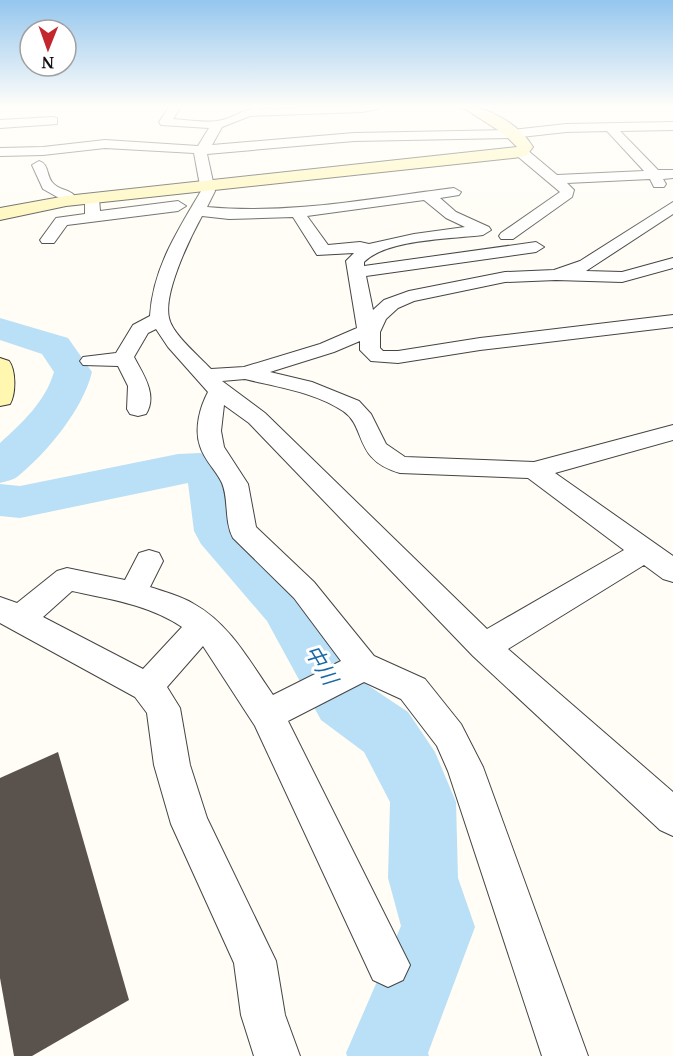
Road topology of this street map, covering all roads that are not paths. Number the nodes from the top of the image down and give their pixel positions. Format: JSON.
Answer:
{"nodes":[{"id":1,"x":201,"y":156,"type":"edge"},
{"id":2,"x":480,"y":156,"type":"edge"},
{"id":3,"x":526,"y":156,"type":"edge"},
{"id":4,"x":637,"y":156,"type":"edge"},
{"id":5,"x":39,"y":165,"type":"dead end"},
{"id":6,"x":654,"y":174,"type":"junction"},
{"id":7,"x":673,"y":174,"type":"edge"},
{"id":8,"x":553,"y":179,"type":"junction"},
{"id":9,"x":208,"y":185,"type":"junction"},
{"id":10,"x":454,"y":192,"type":"dead end"},
{"id":11,"x":427,"y":195,"type":"junction"},
{"id":12,"x":92,"y":198,"type":"junction"},
{"id":13,"x":66,"y":201,"type":"junction"},
{"id":14,"x":178,"y":206,"type":"dead end"},
{"id":15,"x":672,"y":207,"type":"edge"},
{"id":16,"x":197,"y":211,"type":"junction"},
{"id":17,"x":297,"y":212,"type":"junction"},
{"id":18,"x":0,"y":214,"type":"edge"},
{"id":19,"x":93,"y":216,"type":"junction"},
{"id":20,"x":483,"y":230,"type":"junction"},
{"id":21,"x":507,"y":236,"type":"junction"},
{"id":22,"x":48,"y":240,"type":"dead end"},
{"id":23,"x":367,"y":249,"type":"junction"},
{"id":24,"x":551,"y":259,"type":"junction"},
{"id":25,"x":673,"y":263,"type":"edge"},
{"id":26,"x":357,"y":272,"type":"junction"},
{"id":27,"x":159,"y":319,"type":"junction"},
{"id":28,"x":668,"y":327,"type":"edge"},
{"id":29,"x":369,"y":332,"type":"junction"},
{"id":30,"x":124,"y":357,"type":"junction"},
{"id":31,"x":90,"y":361,"type":"dead end"},
{"id":32,"x":0,"y":366,"type":"edge"},
{"id":33,"x":223,"y":380,"type":"junction"},
{"id":34,"x":0,"y":398,"type":"edge"},
{"id":35,"x":138,"y":410,"type":"dead end"},
{"id":36,"x":673,"y":432,"type":"edge"},
{"id":37,"x":534,"y":470,"type":"junction"},
{"id":38,"x":644,"y":550,"type":"junction"},
{"id":39,"x":148,"y":561,"type":"dead end"},
{"id":40,"x":673,"y":571,"type":"edge"},
{"id":41,"x":133,"y":593,"type":"junction"},
{"id":42,"x":9,"y":614,"type":"edge"},
{"id":43,"x":203,"y":625,"type":"junction"},
{"id":44,"x":484,"y":647,"type":"junction"},
{"id":45,"x":363,"y":666,"type":"junction"},
{"id":46,"x":147,"y":687,"type":"junction"},
{"id":47,"x":267,"y":715,"type":"junction"},
{"id":48,"x":673,"y":817,"type":"edge"},
{"id":49,"x":388,"y":966,"type":"dead end"},
{"id":50,"x":277,"y":1056,"type":"edge"},
{"id":51,"x":565,"y":1056,"type":"edge"}],
"edges":[{"from":1,"to":9,"type":"street"},
{"from":2,"to":9,"type":"street"},
{"from":3,"to":8,"type":"street"},
{"from":4,"to":6,"type":"street"},
{"from":5,"to":13,"type":"street"},
{"from":6,"to":7,"type":"street"},
{"from":6,"to":8,"type":"street"},
{"from":6,"to":15,"type":"street"},
{"from":8,"to":21,"type":"street"},
{"from":9,"to":12,"type":"street"},
{"from":9,"to":16,"type":"street"},
{"from":10,"to":11,"type":"street"},
{"from":11,"to":17,"type":"street"},
{"from":11,"to":20,"type":"street"},
{"from":12,"to":13,"type":"street"},
{"from":12,"to":19,"type":"street"},
{"from":13,"to":18,"type":"street"},
{"from":14,"to":19,"type":"street"},
{"from":15,"to":24,"type":"street"},
{"from":16,"to":17,"type":"street"},
{"from":16,"to":27,"type":"street"},
{"from":17,"to":23,"type":"street"},
{"from":19,"to":22,"type":"street"},
{"from":20,"to":21,"type":"street"},
{"from":20,"to":23,"type":"street"},
{"from":21,"to":24,"type":"street"},
{"from":23,"to":26,"type":"street"},
{"from":24,"to":25,"type":"street"},
{"from":24,"to":26,"type":"street"},
{"from":24,"to":29,"type":"street"},
{"from":26,"to":29,"type":"street"},
{"from":27,"to":30,"type":"street"},
{"from":27,"to":33,"type":"street"},
{"from":28,"to":29,"type":"street"},
{"from":29,"to":33,"type":"street"},
{"from":30,"to":31,"type":"street"},
{"from":30,"to":35,"type":"street"},
{"from":32,"to":34,"type":"street"},
{"from":33,"to":37,"type":"street"},
{"from":33,"to":44,"type":"street"},
{"from":33,"to":45,"type":"street"},
{"from":36,"to":37,"type":"street"},
{"from":37,"to":38,"type":"street"},
{"from":38,"to":40,"type":"street"},
{"from":38,"to":44,"type":"street"},
{"from":39,"to":41,"type":"street"},
{"from":41,"to":42,"type":"street"},
{"from":41,"to":43,"type":"street"},
{"from":42,"to":46,"type":"street"},
{"from":43,"to":46,"type":"street"},
{"from":43,"to":47,"type":"street"},
{"from":44,"to":48,"type":"street"},
{"from":45,"to":47,"type":"street"},
{"from":45,"to":51,"type":"street"},
{"from":46,"to":50,"type":"street"},
{"from":47,"to":49,"type":"street"}]}
